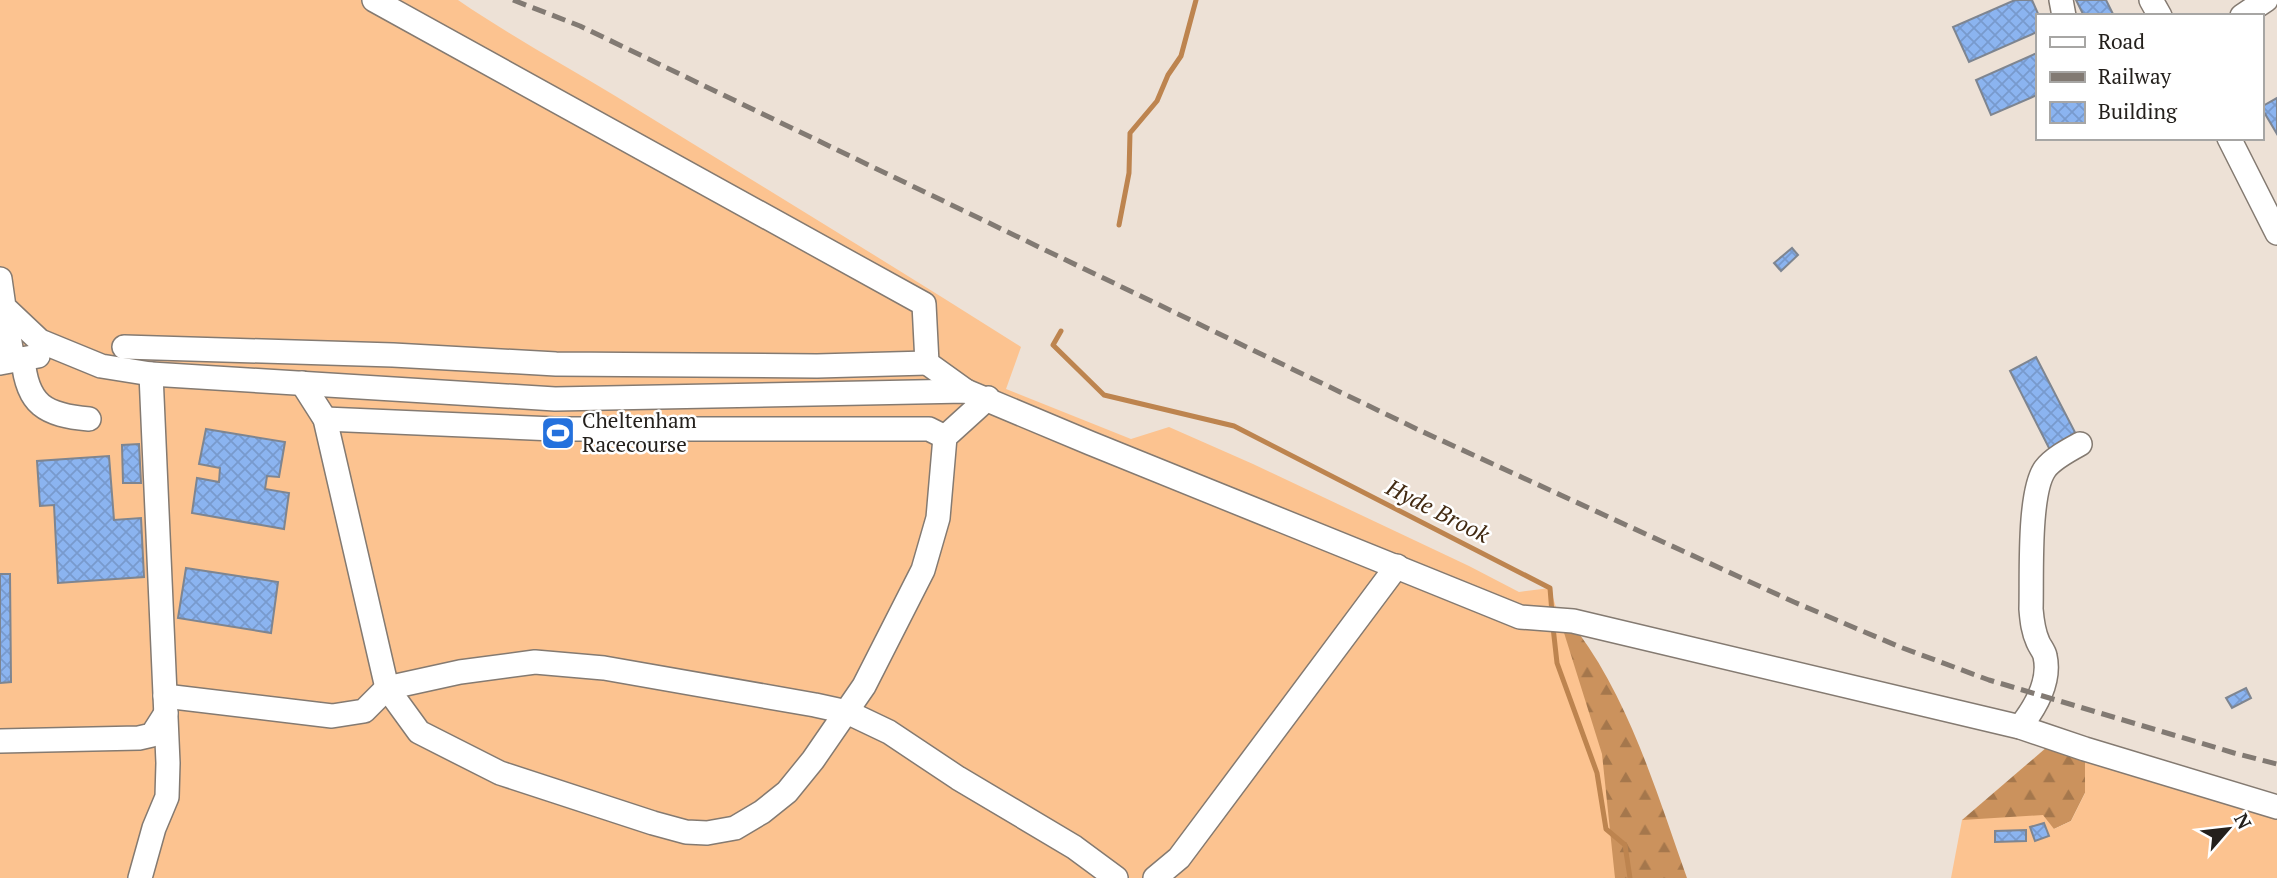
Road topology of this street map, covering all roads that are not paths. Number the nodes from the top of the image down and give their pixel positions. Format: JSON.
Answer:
{"nodes":[{"id":1,"x":374,"y":0,"type":"edge"},
{"id":2,"x":2266,"y":0,"type":"edge"},
{"id":3,"x":2245,"y":14,"type":"edge"},
{"id":4,"x":2230,"y":140,"type":"edge"},
{"id":5,"x":2277,"y":233,"type":"edge"},
{"id":6,"x":0,"y":279,"type":"edge"},
{"id":7,"x":4,"y":307,"type":"junction"},
{"id":8,"x":124,"y":347,"type":"dead end"},
{"id":9,"x":64,"y":351,"type":"junction"},
{"id":10,"x":12,"y":361,"type":"edge"},
{"id":11,"x":927,"y":363,"type":"junction"},
{"id":12,"x":151,"y":374,"type":"junction"},
{"id":13,"x":302,"y":383,"type":"junction"},
{"id":14,"x":977,"y":394,"type":"junction"},
{"id":15,"x":89,"y":419,"type":"dead end"},
{"id":16,"x":325,"y":419,"type":"junction"},
{"id":17,"x":946,"y":437,"type":"junction"},
{"id":18,"x":2080,"y":444,"type":"dead end"},
{"id":19,"x":1397,"y":566,"type":"junction"},
{"id":20,"x":387,"y":688,"type":"junction"},
{"id":21,"x":165,"y":705,"type":"junction"},
{"id":22,"x":847,"y":712,"type":"junction"},
{"id":23,"x":2020,"y":727,"type":"junction"},
{"id":24,"x":0,"y":741,"type":"edge"},
{"id":25,"x":2277,"y":807,"type":"edge"},
{"id":26,"x":141,"y":878,"type":"edge"},
{"id":27,"x":1116,"y":878,"type":"edge"},
{"id":28,"x":1155,"y":878,"type":"edge"}],
"edges":[{"from":1,"to":11,"type":"street"},
{"from":2,"to":3,"type":"street"},
{"from":4,"to":5,"type":"street"},
{"from":6,"to":7,"type":"street"},
{"from":7,"to":9,"type":"street"},
{"from":7,"to":10,"type":"street"},
{"from":8,"to":11,"type":"street"},
{"from":9,"to":10,"type":"street"},
{"from":9,"to":12,"type":"street"},
{"from":10,"to":15,"type":"street"},
{"from":11,"to":14,"type":"street"},
{"from":12,"to":13,"type":"street"},
{"from":12,"to":21,"type":"street"},
{"from":13,"to":14,"type":"street"},
{"from":13,"to":16,"type":"street"},
{"from":14,"to":17,"type":"street"},
{"from":14,"to":19,"type":"street"},
{"from":16,"to":17,"type":"street"},
{"from":16,"to":20,"type":"street"},
{"from":17,"to":22,"type":"street"},
{"from":18,"to":23,"type":"street"},
{"from":19,"to":23,"type":"street"},
{"from":19,"to":28,"type":"street"},
{"from":20,"to":21,"type":"street"},
{"from":20,"to":22,"type":"street"},
{"from":20,"to":22,"type":"street"},
{"from":21,"to":24,"type":"street"},
{"from":21,"to":26,"type":"street"},
{"from":22,"to":27,"type":"street"},
{"from":23,"to":25,"type":"street"}]}
